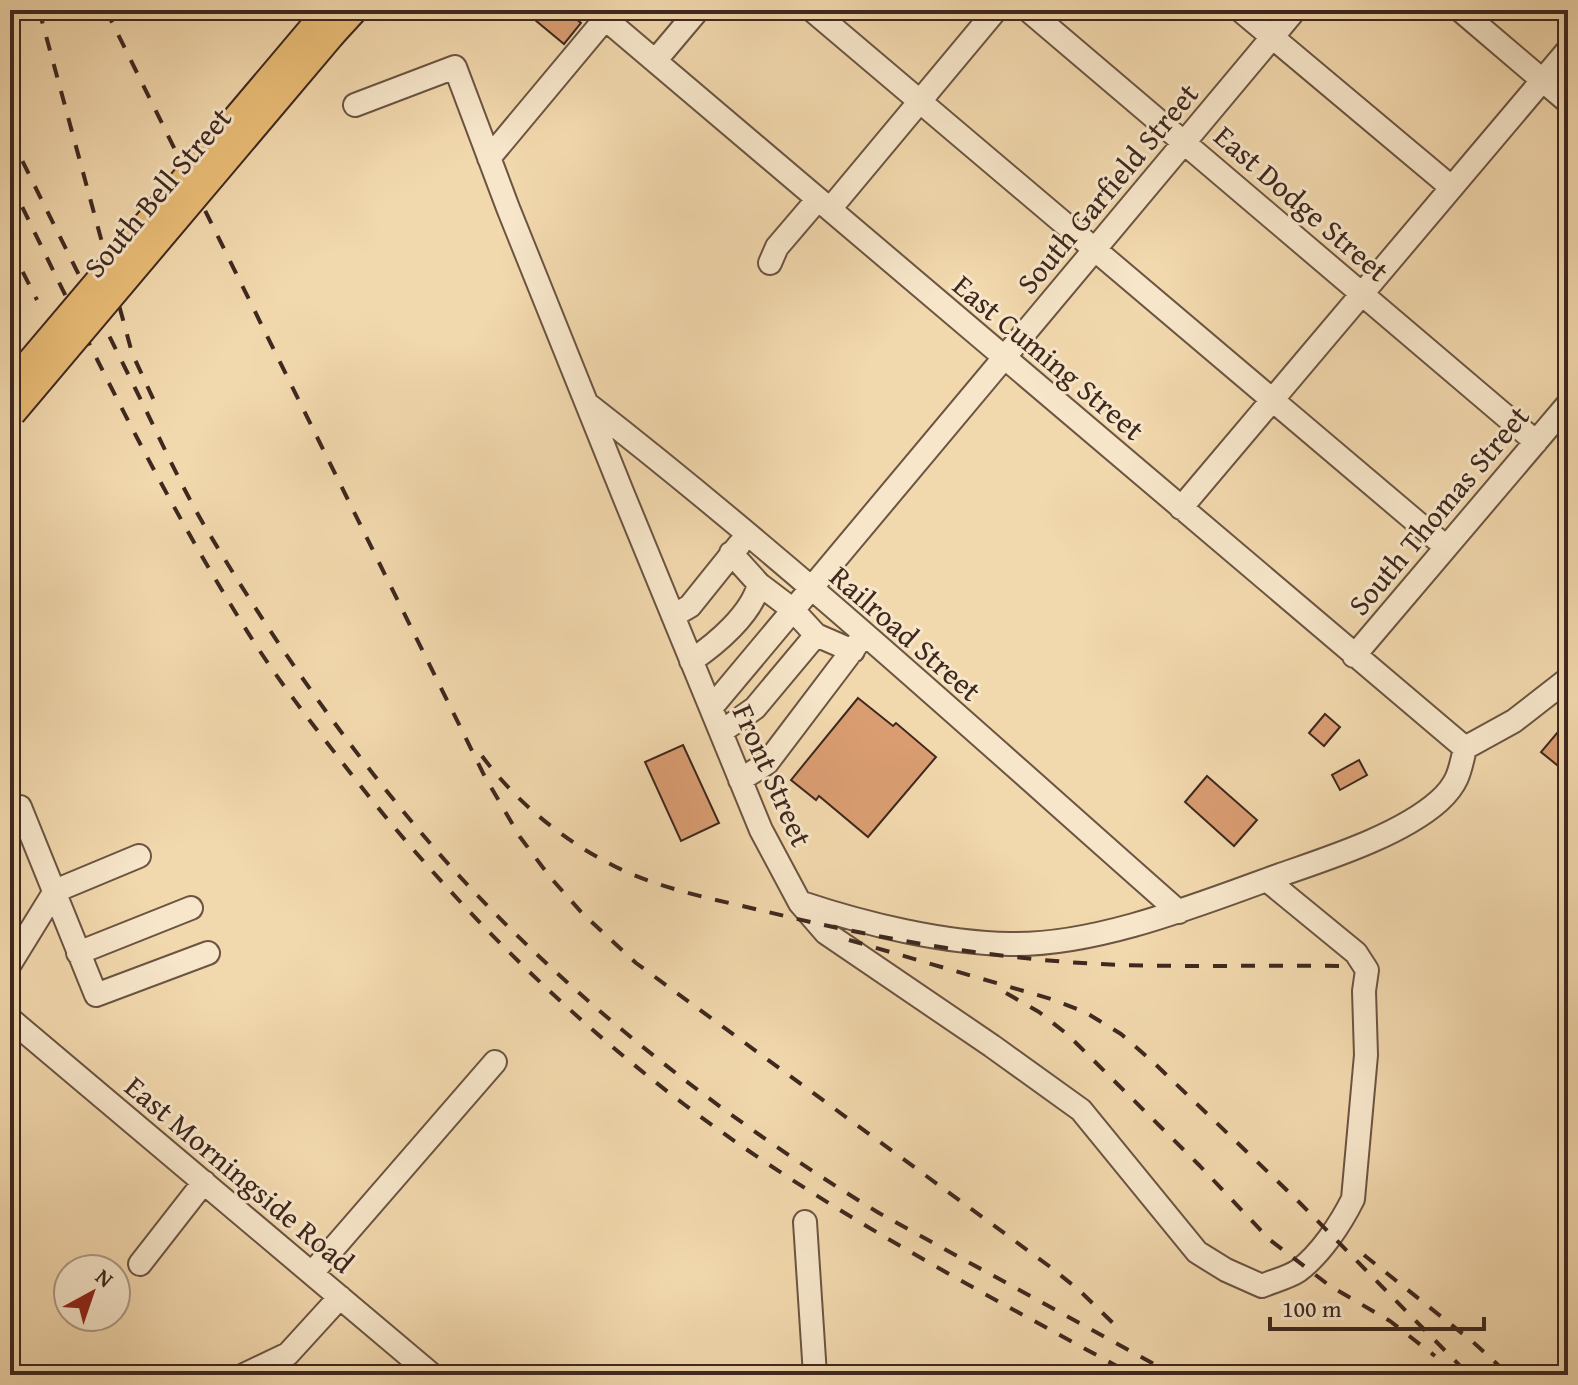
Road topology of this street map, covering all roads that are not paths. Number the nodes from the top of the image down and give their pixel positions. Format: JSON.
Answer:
{"nodes":[{"id":1,"x":354,"y":10,"type":"edge"},
{"id":2,"x":698,"y":10,"type":"edge"},
{"id":3,"x":812,"y":10,"type":"edge"},
{"id":4,"x":996,"y":10,"type":"edge"},
{"id":5,"x":1028,"y":10,"type":"edge"},
{"id":6,"x":1240,"y":10,"type":"edge"},
{"id":7,"x":1295,"y":10,"type":"edge"},
{"id":8,"x":1460,"y":10,"type":"edge"},
{"id":9,"x":600,"y":14,"type":"edge"},
{"id":10,"x":327,"y":20,"type":"edge"},
{"id":11,"x":1272,"y":37,"type":"junction"},
{"id":12,"x":1568,"y":50,"type":"edge"},
{"id":13,"x":655,"y":61,"type":"junction"},
{"id":14,"x":1542,"y":80,"type":"junction"},
{"id":15,"x":920,"y":102,"type":"junction"},
{"id":16,"x":1568,"y":102,"type":"edge"},
{"id":17,"x":355,"y":105,"type":"dead end"},
{"id":18,"x":1184,"y":141,"type":"junction"},
{"id":19,"x":489,"y":158,"type":"junction"},
{"id":20,"x":1451,"y":187,"type":"junction"},
{"id":21,"x":824,"y":204,"type":"junction"},
{"id":22,"x":1094,"y":249,"type":"junction"},
{"id":23,"x":770,"y":263,"type":"dead end"},
{"id":24,"x":1362,"y":294,"type":"junction"},
{"id":25,"x":1003,"y":358,"type":"junction"},
{"id":26,"x":10,"y":386,"type":"edge"},
{"id":27,"x":1271,"y":401,"type":"junction"},
{"id":28,"x":1568,"y":404,"type":"edge"},
{"id":29,"x":589,"y":405,"type":"junction"},
{"id":30,"x":11,"y":414,"type":"edge"},
{"id":31,"x":1536,"y":442,"type":"junction"},
{"id":32,"x":1181,"y":508,"type":"junction"},
{"id":33,"x":747,"y":535,"type":"junction"},
{"id":34,"x":1446,"y":547,"type":"junction"},
{"id":35,"x":731,"y":553,"type":"junction"},
{"id":36,"x":759,"y":584,"type":"junction"},
{"id":37,"x":810,"y":588,"type":"junction"},
{"id":38,"x":792,"y":609,"type":"junction"},
{"id":39,"x":673,"y":616,"type":"junction"},
{"id":40,"x":816,"y":635,"type":"junction"},
{"id":41,"x":859,"y":643,"type":"junction"},
{"id":42,"x":1354,"y":656,"type":"junction"},
{"id":43,"x":691,"y":661,"type":"junction"},
{"id":44,"x":1568,"y":679,"type":"edge"},
{"id":45,"x":711,"y":708,"type":"junction"},
{"id":46,"x":721,"y":732,"type":"junction"},
{"id":47,"x":1465,"y":748,"type":"junction"},
{"id":48,"x":740,"y":780,"type":"junction"},
{"id":49,"x":20,"y":807,"type":"dead end"},
{"id":50,"x":139,"y":856,"type":"dead end"},
{"id":51,"x":1267,"y":880,"type":"junction"},
{"id":52,"x":55,"y":891,"type":"junction"},
{"id":53,"x":800,"y":903,"type":"junction"},
{"id":54,"x":191,"y":908,"type":"dead end"},
{"id":55,"x":1179,"y":912,"type":"junction"},
{"id":56,"x":78,"y":953,"type":"junction"},
{"id":57,"x":208,"y":953,"type":"dead end"},
{"id":58,"x":10,"y":964,"type":"edge"},
{"id":59,"x":10,"y":1019,"type":"edge"},
{"id":60,"x":495,"y":1062,"type":"dead end"},
{"id":61,"x":204,"y":1182,"type":"junction"},
{"id":62,"x":805,"y":1222,"type":"dead end"},
{"id":63,"x":140,"y":1264,"type":"dead end"},
{"id":64,"x":312,"y":1273,"type":"junction"},
{"id":65,"x":340,"y":1297,"type":"junction"},
{"id":66,"x":427,"y":1374,"type":"edge"},
{"id":67,"x":244,"y":1375,"type":"edge"},
{"id":68,"x":815,"y":1375,"type":"edge"}],
"edges":[{"from":1,"to":10,"type":"main road","name":"South Bell Street"},
{"from":2,"to":13,"type":"street"},
{"from":3,"to":15,"type":"street"},
{"from":4,"to":15,"type":"street"},
{"from":5,"to":18,"type":"street","name":"East Dodge Street"},
{"from":6,"to":11,"type":"street"},
{"from":7,"to":11,"type":"street","name":"South Garfield Street"},
{"from":8,"to":14,"type":"street"},
{"from":9,"to":13,"type":"street","name":"East Cuming Street"},
{"from":9,"to":19,"type":"street"},
{"from":10,"to":26,"type":"main road","name":"South Bell Street","bridge":true},
{"from":10,"to":30,"type":"main road","name":"South Bell Street","bridge":true},
{"from":11,"to":18,"type":"street","name":"South Garfield Street"},
{"from":11,"to":20,"type":"street"},
{"from":12,"to":14,"type":"street"},
{"from":13,"to":21,"type":"street","name":"East Cuming Street"},
{"from":14,"to":16,"type":"street"},
{"from":14,"to":20,"type":"street"},
{"from":15,"to":21,"type":"street"},
{"from":15,"to":22,"type":"street"},
{"from":17,"to":19,"type":"street","name":"Front Street"},
{"from":18,"to":22,"type":"street","name":"South Garfield Street"},
{"from":18,"to":24,"type":"street","name":"East Dodge Street"},
{"from":19,"to":29,"type":"street","name":"Front Street"},
{"from":20,"to":24,"type":"street"},
{"from":21,"to":23,"type":"street"},
{"from":21,"to":25,"type":"street","name":"East Cuming Street"},
{"from":22,"to":25,"type":"street","name":"South Garfield Street"},
{"from":22,"to":27,"type":"street"},
{"from":24,"to":27,"type":"street"},
{"from":24,"to":31,"type":"street","name":"East Dodge Street"},
{"from":25,"to":32,"type":"street","name":"East Cuming Street"},
{"from":25,"to":37,"type":"street","name":"South Garfield Street"},
{"from":27,"to":32,"type":"street"},
{"from":27,"to":34,"type":"street"},
{"from":28,"to":31,"type":"street","name":"South Thomas Street"},
{"from":29,"to":33,"type":"street","name":"Railroad Street"},
{"from":29,"to":39,"type":"street","name":"Front Street"},
{"from":31,"to":34,"type":"street","name":"South Thomas Street"},
{"from":32,"to":42,"type":"street","name":"East Cuming Street"},
{"from":33,"to":35,"type":"street"},
{"from":33,"to":37,"type":"street","name":"Railroad Street"},
{"from":34,"to":42,"type":"street","name":"South Thomas Street"},
{"from":35,"to":36,"type":"street"},
{"from":35,"to":39,"type":"street"},
{"from":36,"to":38,"type":"street"},
{"from":36,"to":43,"type":"street"},
{"from":37,"to":38,"type":"street","name":"South Garfield Street"},
{"from":37,"to":41,"type":"street","name":"Railroad Street"},
{"from":38,"to":40,"type":"street"},
{"from":38,"to":45,"type":"street","name":"South Garfield Street"},
{"from":39,"to":43,"type":"street","name":"Front Street"},
{"from":40,"to":41,"type":"street"},
{"from":40,"to":46,"type":"street"},
{"from":41,"to":48,"type":"street"},
{"from":41,"to":55,"type":"street","name":"Railroad Street"},
{"from":42,"to":47,"type":"street","name":"East Cuming Street"},
{"from":43,"to":45,"type":"street","name":"Front Street"},
{"from":44,"to":47,"type":"street"},
{"from":45,"to":46,"type":"street","name":"Front Street"},
{"from":46,"to":48,"type":"street","name":"Front Street"},
{"from":47,"to":51,"type":"street"},
{"from":48,"to":53,"type":"street","name":"Front Street"},
{"from":49,"to":52,"type":"street"},
{"from":50,"to":52,"type":"street"},
{"from":51,"to":53,"type":"street","name":"Front Street"},
{"from":51,"to":55,"type":"street"},
{"from":52,"to":56,"type":"street"},
{"from":52,"to":58,"type":"street"},
{"from":53,"to":55,"type":"street"},
{"from":54,"to":56,"type":"street"},
{"from":56,"to":57,"type":"street"},
{"from":59,"to":61,"type":"street","name":"East Morningside Road"},
{"from":60,"to":64,"type":"street"},
{"from":61,"to":63,"type":"street"},
{"from":61,"to":64,"type":"street","name":"East Morningside Road"},
{"from":62,"to":68,"type":"street"},
{"from":64,"to":65,"type":"street","name":"East Morningside Road"},
{"from":65,"to":66,"type":"street","name":"East Morningside Road"},
{"from":65,"to":67,"type":"street"}]}
